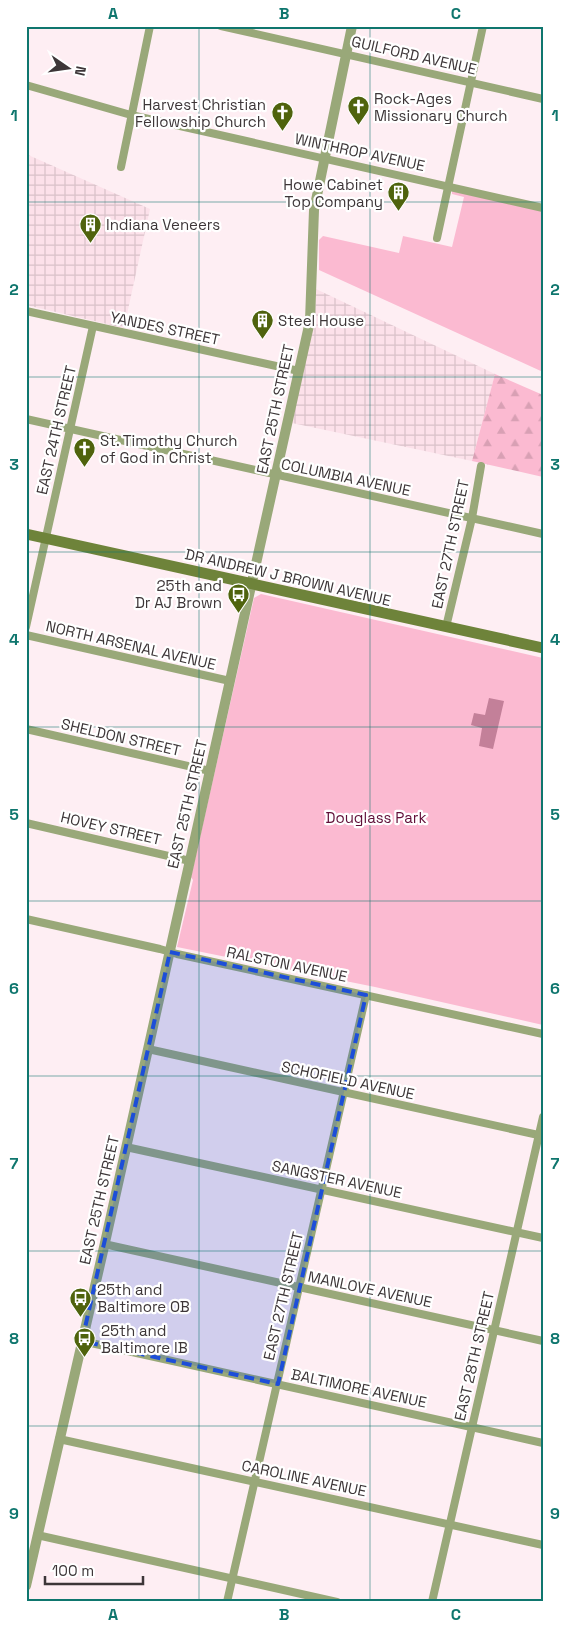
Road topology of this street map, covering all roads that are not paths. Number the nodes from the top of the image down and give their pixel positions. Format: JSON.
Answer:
{"nodes":[{"id":1,"x":150,"y":26,"type":"edge"},
{"id":2,"x":221,"y":26,"type":"edge"},
{"id":3,"x":352,"y":26,"type":"edge"},
{"id":4,"x":483,"y":26,"type":"edge"},
{"id":5,"x":346,"y":54,"type":"junction"},
{"id":6,"x":472,"y":82,"type":"junction"},
{"id":7,"x":26,"y":85,"type":"edge"},
{"id":8,"x":543,"y":99,"type":"edge"},
{"id":9,"x":131,"y":115,"type":"junction"},
{"id":10,"x":324,"y":158,"type":"junction"},
{"id":11,"x":121,"y":167,"type":"dead end"},
{"id":12,"x":449,"y":186,"type":"junction"},
{"id":13,"x":543,"y":208,"type":"edge"},
{"id":14,"x":437,"y":238,"type":"dead end"},
{"id":15,"x":26,"y":310,"type":"edge"},
{"id":16,"x":93,"y":326,"type":"junction"},
{"id":17,"x":298,"y":371,"type":"junction"},
{"id":18,"x":26,"y":419,"type":"edge"},
{"id":19,"x":70,"y":429,"type":"junction"},
{"id":20,"x":481,"y":466,"type":"dead end"},
{"id":21,"x":276,"y":475,"type":"junction"},
{"id":22,"x":472,"y":518,"type":"junction"},
{"id":23,"x":26,"y":534,"type":"edge"},
{"id":24,"x":543,"y":534,"type":"edge"},
{"id":25,"x":46,"y":538,"type":"junction"},
{"id":26,"x":252,"y":584,"type":"junction"},
{"id":27,"x":26,"y":627,"type":"edge"},
{"id":28,"x":446,"y":627,"type":"junction"},
{"id":29,"x":26,"y":635,"type":"edge"},
{"id":30,"x":543,"y":648,"type":"edge"},
{"id":31,"x":230,"y":681,"type":"junction"},
{"id":32,"x":26,"y":729,"type":"edge"},
{"id":33,"x":210,"y":771,"type":"junction"},
{"id":34,"x":26,"y":823,"type":"edge"},
{"id":35,"x":190,"y":861,"type":"junction"},
{"id":36,"x":26,"y":919,"type":"edge"},
{"id":37,"x":170,"y":952,"type":"junction"},
{"id":38,"x":366,"y":995,"type":"junction"},
{"id":39,"x":543,"y":1034,"type":"edge"},
{"id":40,"x":148,"y":1049,"type":"junction"},
{"id":41,"x":344,"y":1093,"type":"junction"},
{"id":42,"x":543,"y":1117,"type":"edge"},
{"id":43,"x":541,"y":1136,"type":"edge"},
{"id":44,"x":126,"y":1146,"type":"junction"},
{"id":45,"x":321,"y":1190,"type":"junction"},
{"id":46,"x":517,"y":1233,"type":"junction"},
{"id":47,"x":543,"y":1238,"type":"edge"},
{"id":48,"x":104,"y":1244,"type":"junction"},
{"id":49,"x":299,"y":1287,"type":"junction"},
{"id":50,"x":494,"y":1330,"type":"junction"},
{"id":51,"x":82,"y":1341,"type":"junction"},
{"id":52,"x":543,"y":1341,"type":"edge"},
{"id":53,"x":278,"y":1384,"type":"junction"},
{"id":54,"x":471,"y":1427,"type":"junction"},
{"id":55,"x":59,"y":1439,"type":"junction"},
{"id":56,"x":543,"y":1443,"type":"edge"},
{"id":57,"x":254,"y":1482,"type":"junction"},
{"id":58,"x":449,"y":1524,"type":"junction"},
{"id":59,"x":26,"y":1532,"type":"edge"},
{"id":60,"x":37,"y":1535,"type":"junction"},
{"id":61,"x":543,"y":1545,"type":"edge"},
{"id":62,"x":233,"y":1579,"type":"junction"},
{"id":63,"x":26,"y":1586,"type":"edge"},
{"id":64,"x":227,"y":1602,"type":"edge"},
{"id":65,"x":336,"y":1602,"type":"edge"},
{"id":66,"x":432,"y":1602,"type":"edge"}],
"edges":[{"from":1,"to":9,"type":"street"},
{"from":2,"to":5,"type":"street","name":"GUILFORD AVENUE"},
{"from":3,"to":5,"type":"street","name":"EAST 25TH STREET"},
{"from":4,"to":6,"type":"street"},
{"from":5,"to":6,"type":"street","name":"GUILFORD AVENUE"},
{"from":5,"to":10,"type":"street","name":"EAST 25TH STREET"},
{"from":6,"to":8,"type":"street","name":"GUILFORD AVENUE"},
{"from":6,"to":12,"type":"street"},
{"from":7,"to":9,"type":"street","name":"WINTHROP AVENUE"},
{"from":9,"to":10,"type":"street","name":"WINTHROP AVENUE"},
{"from":9,"to":11,"type":"street"},
{"from":10,"to":12,"type":"street","name":"WINTHROP AVENUE"},
{"from":10,"to":17,"type":"street","name":"EAST 25TH STREET"},
{"from":12,"to":13,"type":"street","name":"WINTHROP AVENUE"},
{"from":12,"to":14,"type":"street"},
{"from":15,"to":16,"type":"street","name":"YANDES STREET"},
{"from":16,"to":17,"type":"street","name":"YANDES STREET"},
{"from":16,"to":19,"type":"street","name":"EAST 24TH STREET"},
{"from":17,"to":21,"type":"street","name":"EAST 25TH STREET"},
{"from":18,"to":19,"type":"street","name":"COLUMBIA AVENUE"},
{"from":19,"to":21,"type":"street","name":"COLUMBIA AVENUE"},
{"from":19,"to":25,"type":"street","name":"EAST 24TH STREET"},
{"from":20,"to":22,"type":"street","name":"EAST 27TH STREET"},
{"from":21,"to":22,"type":"street","name":"COLUMBIA AVENUE"},
{"from":21,"to":26,"type":"street","name":"EAST 25TH STREET"},
{"from":22,"to":24,"type":"street","name":"COLUMBIA AVENUE"},
{"from":22,"to":28,"type":"street","name":"EAST 27TH STREET"},
{"from":23,"to":25,"type":"main road","name":"DR ANDREW J BROWN AVENUE"},
{"from":25,"to":26,"type":"main road","name":"DR ANDREW J BROWN AVENUE"},
{"from":25,"to":27,"type":"street","name":"EAST 24TH STREET"},
{"from":26,"to":28,"type":"main road","name":"DR ANDREW J BROWN AVENUE"},
{"from":26,"to":31,"type":"street","name":"EAST 25TH STREET"},
{"from":28,"to":30,"type":"main road","name":"DR ANDREW J BROWN AVENUE"},
{"from":29,"to":31,"type":"street","name":"NORTH ARSENAL AVENUE"},
{"from":31,"to":33,"type":"street","name":"EAST 25TH STREET"},
{"from":32,"to":33,"type":"street","name":"SHELDON STREET"},
{"from":33,"to":35,"type":"street","name":"EAST 25TH STREET"},
{"from":34,"to":35,"type":"street","name":"HOVEY STREET"},
{"from":35,"to":37,"type":"street","name":"EAST 25TH STREET"},
{"from":36,"to":37,"type":"street","name":"RALSTON AVENUE"},
{"from":37,"to":38,"type":"street","name":"RALSTON AVENUE"},
{"from":37,"to":40,"type":"street","name":"EAST 25TH STREET"},
{"from":38,"to":39,"type":"street","name":"RALSTON AVENUE"},
{"from":38,"to":41,"type":"street","name":"EAST 27TH STREET"},
{"from":40,"to":41,"type":"street","name":"SCHOFIELD AVENUE"},
{"from":40,"to":44,"type":"street","name":"EAST 25TH STREET"},
{"from":41,"to":43,"type":"street","name":"SCHOFIELD AVENUE"},
{"from":41,"to":45,"type":"street","name":"EAST 27TH STREET"},
{"from":42,"to":43,"type":"street","name":"EAST 28TH STREET"},
{"from":43,"to":46,"type":"street","name":"EAST 28TH STREET"},
{"from":44,"to":45,"type":"street","name":"SANGSTER AVENUE"},
{"from":44,"to":48,"type":"street","name":"EAST 25TH STREET"},
{"from":45,"to":46,"type":"street","name":"SANGSTER AVENUE"},
{"from":45,"to":49,"type":"street","name":"EAST 27TH STREET"},
{"from":46,"to":47,"type":"street","name":"SANGSTER AVENUE"},
{"from":46,"to":50,"type":"street","name":"EAST 28TH STREET"},
{"from":48,"to":49,"type":"street","name":"MANLOVE AVENUE"},
{"from":48,"to":51,"type":"street","name":"EAST 25TH STREET"},
{"from":49,"to":50,"type":"street","name":"MANLOVE AVENUE"},
{"from":49,"to":53,"type":"street","name":"EAST 27TH STREET"},
{"from":50,"to":52,"type":"street","name":"MANLOVE AVENUE"},
{"from":50,"to":54,"type":"street","name":"EAST 28TH STREET"},
{"from":51,"to":53,"type":"street","name":"BALTIMORE AVENUE"},
{"from":51,"to":55,"type":"street","name":"EAST 25TH STREET"},
{"from":53,"to":54,"type":"street","name":"BALTIMORE AVENUE"},
{"from":53,"to":57,"type":"street","name":"EAST 27TH STREET"},
{"from":54,"to":56,"type":"street","name":"BALTIMORE AVENUE"},
{"from":54,"to":58,"type":"street","name":"EAST 28TH STREET"},
{"from":55,"to":57,"type":"street","name":"CAROLINE AVENUE"},
{"from":55,"to":60,"type":"street","name":"EAST 25TH STREET"},
{"from":57,"to":58,"type":"street","name":"CAROLINE AVENUE"},
{"from":57,"to":62,"type":"street","name":"EAST 27TH STREET"},
{"from":58,"to":61,"type":"street","name":"CAROLINE AVENUE"},
{"from":58,"to":66,"type":"street","name":"EAST 28TH STREET"},
{"from":59,"to":60,"type":"street"},
{"from":60,"to":62,"type":"street"},
{"from":60,"to":63,"type":"street","name":"EAST 25TH STREET"},
{"from":62,"to":64,"type":"street","name":"EAST 27TH STREET"},
{"from":62,"to":65,"type":"street"}]}
